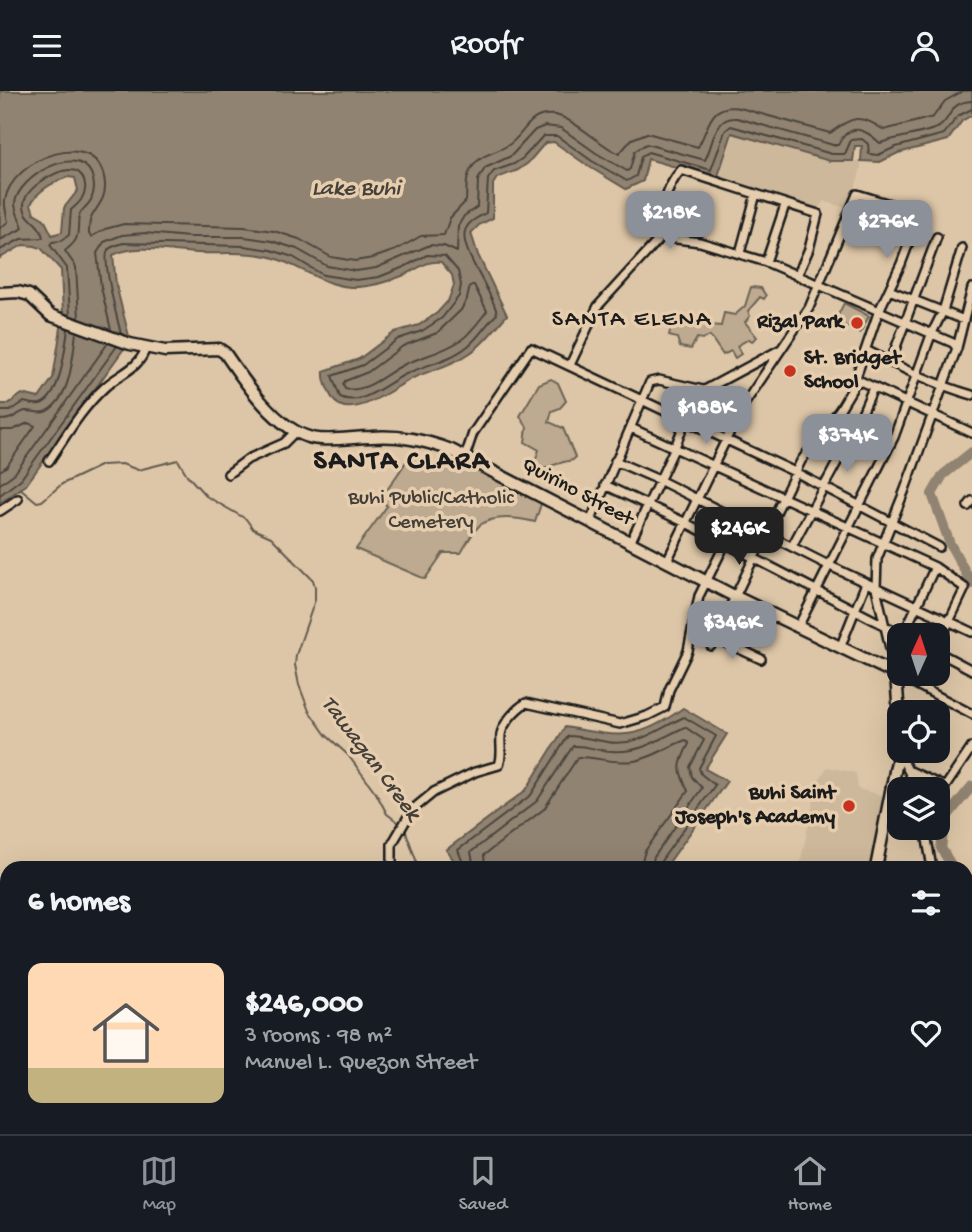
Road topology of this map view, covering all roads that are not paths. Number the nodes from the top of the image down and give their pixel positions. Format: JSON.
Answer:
{"nodes":[{"id":1,"x":756,"y":194,"type":"junction"},
{"id":2,"x":785,"y":205,"type":"junction"},
{"id":3,"x":661,"y":237,"type":"junction"},
{"id":4,"x":936,"y":237,"type":"dead end"},
{"id":5,"x":962,"y":248,"type":"dead end"},
{"id":6,"x":740,"y":253,"type":"junction"},
{"id":7,"x":766,"y":262,"type":"junction"},
{"id":8,"x":797,"y":276,"type":"junction"},
{"id":9,"x":819,"y":286,"type":"junction"},
{"id":10,"x":972,"y":288,"type":"edge"},
{"id":11,"x":890,"y":290,"type":"junction"},
{"id":12,"x":0,"y":293,"type":"edge"},
{"id":13,"x":915,"y":300,"type":"junction"},
{"id":14,"x":943,"y":311,"type":"junction"},
{"id":15,"x":878,"y":313,"type":"junction"},
{"id":16,"x":964,"y":320,"type":"junction"},
{"id":17,"x":906,"y":325,"type":"junction"},
{"id":18,"x":931,"y":335,"type":"junction"},
{"id":19,"x":146,"y":347,"type":"junction"},
{"id":20,"x":782,"y":348,"type":"junction"},
{"id":21,"x":957,"y":348,"type":"junction"},
{"id":22,"x":866,"y":350,"type":"junction"},
{"id":23,"x":890,"y":363,"type":"junction"},
{"id":24,"x":570,"y":365,"type":"junction"},
{"id":25,"x":916,"y":376,"type":"junction"},
{"id":26,"x":856,"y":379,"type":"junction"},
{"id":27,"x":943,"y":387,"type":"junction"},
{"id":28,"x":873,"y":388,"type":"junction"},
{"id":29,"x":703,"y":390,"type":"junction"},
{"id":30,"x":972,"y":395,"type":"edge"},
{"id":31,"x":642,"y":400,"type":"junction"},
{"id":32,"x":907,"y":404,"type":"junction"},
{"id":33,"x":932,"y":415,"type":"junction"},
{"id":34,"x":686,"y":421,"type":"junction"},
{"id":35,"x":631,"y":428,"type":"junction"},
{"id":36,"x":296,"y":431,"type":"junction"},
{"id":37,"x":972,"y":433,"type":"edge"},
{"id":38,"x":726,"y":441,"type":"junction"},
{"id":39,"x":675,"y":447,"type":"junction"},
{"id":40,"x":465,"y":457,"type":"junction"},
{"id":41,"x":49,"y":461,"type":"dead end"},
{"id":42,"x":615,"y":461,"type":"junction"},
{"id":43,"x":714,"y":466,"type":"junction"},
{"id":44,"x":797,"y":473,"type":"junction"},
{"id":45,"x":228,"y":474,"type":"dead end"},
{"id":46,"x":659,"y":480,"type":"junction"},
{"id":47,"x":605,"y":485,"type":"junction"},
{"id":48,"x":824,"y":487,"type":"junction"},
{"id":49,"x":784,"y":498,"type":"junction"},
{"id":50,"x":18,"y":499,"type":"dead end"},
{"id":51,"x":698,"y":499,"type":"junction"},
{"id":52,"x":647,"y":505,"type":"junction"},
{"id":53,"x":858,"y":506,"type":"junction"},
{"id":54,"x":0,"y":510,"type":"edge"},
{"id":55,"x":812,"y":510,"type":"junction"},
{"id":56,"x":590,"y":522,"type":"junction"},
{"id":57,"x":686,"y":523,"type":"junction"},
{"id":58,"x":891,"y":523,"type":"junction"},
{"id":59,"x":847,"y":527,"type":"junction"},
{"id":60,"x":766,"y":535,"type":"junction"},
{"id":61,"x":630,"y":543,"type":"junction"},
{"id":62,"x":883,"y":543,"type":"junction"},
{"id":63,"x":725,"y":544,"type":"junction"},
{"id":64,"x":792,"y":547,"type":"junction"},
{"id":65,"x":939,"y":547,"type":"dead end"},
{"id":66,"x":755,"y":559,"type":"junction"},
{"id":67,"x":667,"y":561,"type":"junction"},
{"id":68,"x":828,"y":565,"type":"junction"},
{"id":69,"x":935,"y":567,"type":"junction"},
{"id":70,"x":705,"y":581,"type":"junction"},
{"id":71,"x":866,"y":583,"type":"junction"},
{"id":72,"x":968,"y":587,"type":"edge"},
{"id":73,"x":876,"y":588,"type":"junction"},
{"id":74,"x":816,"y":591,"type":"junction"},
{"id":75,"x":736,"y":597,"type":"junction"},
{"id":76,"x":916,"y":605,"type":"junction"},
{"id":77,"x":856,"y":611,"type":"junction"},
{"id":78,"x":949,"y":622,"type":"junction"},
{"id":79,"x":908,"y":623,"type":"edge"},
{"id":80,"x":798,"y":627,"type":"junction"},
{"id":81,"x":884,"y":627,"type":"junction"},
{"id":82,"x":887,"y":628,"type":"edge"},
{"id":83,"x":972,"y":632,"type":"edge"},
{"id":84,"x":716,"y":638,"type":"junction"},
{"id":85,"x":887,"y":639,"type":"edge"},
{"id":86,"x":711,"y":646,"type":"dead end"},
{"id":87,"x":840,"y":648,"type":"junction"},
{"id":88,"x":950,"y":658,"type":"edge"},
{"id":89,"x":761,"y":659,"type":"dead end"},
{"id":90,"x":971,"y":668,"type":"edge"},
{"id":91,"x":887,"y":670,"type":"edge"},
{"id":92,"x":922,"y":687,"type":"edge"},
{"id":93,"x":972,"y":714,"type":"edge"},
{"id":94,"x":972,"y":747,"type":"edge"},
{"id":95,"x":897,"y":763,"type":"edge"},
{"id":96,"x":903,"y":763,"type":"edge"},
{"id":97,"x":908,"y":770,"type":"junction"},
{"id":98,"x":912,"y":777,"type":"edge"},
{"id":99,"x":927,"y":840,"type":"edge"},
{"id":100,"x":392,"y":861,"type":"edge"},
{"id":101,"x":877,"y":861,"type":"edge"},
{"id":102,"x":931,"y":861,"type":"edge"}],
"edges":[{"from":1,"to":2,"type":"street"},
{"from":1,"to":3,"type":"street"},
{"from":1,"to":6,"type":"street"},
{"from":2,"to":7,"type":"street"},
{"from":2,"to":8,"type":"street"},
{"from":3,"to":6,"type":"street"},
{"from":3,"to":24,"type":"street"},
{"from":4,"to":13,"type":"street"},
{"from":5,"to":14,"type":"street"},
{"from":6,"to":7,"type":"street"},
{"from":7,"to":8,"type":"street"},
{"from":8,"to":9,"type":"street"},
{"from":9,"to":11,"type":"street"},
{"from":9,"to":15,"type":"street"},
{"from":9,"to":20,"type":"street"},
{"from":10,"to":16,"type":"street"},
{"from":11,"to":13,"type":"street"},
{"from":11,"to":15,"type":"street"},
{"from":12,"to":19,"type":"main road","name":"Quirino Street"},
{"from":13,"to":14,"type":"street"},
{"from":13,"to":17,"type":"street"},
{"from":14,"to":16,"type":"street"},
{"from":14,"to":18,"type":"street"},
{"from":15,"to":17,"type":"street"},
{"from":15,"to":22,"type":"street"},
{"from":16,"to":21,"type":"street"},
{"from":17,"to":18,"type":"street"},
{"from":17,"to":23,"type":"street"},
{"from":18,"to":21,"type":"street"},
{"from":18,"to":25,"type":"street"},
{"from":19,"to":36,"type":"main road","name":"Quirino Street"},
{"from":19,"to":41,"type":"street"},
{"from":20,"to":29,"type":"street"},
{"from":20,"to":38,"type":"street"},
{"from":21,"to":27,"type":"street"},
{"from":22,"to":23,"type":"street"},
{"from":22,"to":26,"type":"street"},
{"from":23,"to":25,"type":"street"},
{"from":24,"to":31,"type":"street"},
{"from":24,"to":40,"type":"street"},
{"from":25,"to":27,"type":"street"},
{"from":25,"to":32,"type":"street"},
{"from":26,"to":28,"type":"street"},
{"from":26,"to":44,"type":"street"},
{"from":27,"to":30,"type":"street"},
{"from":27,"to":33,"type":"street"},
{"from":28,"to":32,"type":"street"},
{"from":28,"to":48,"type":"street"},
{"from":29,"to":31,"type":"street"},
{"from":29,"to":34,"type":"street"},
{"from":31,"to":34,"type":"street"},
{"from":31,"to":35,"type":"street"},
{"from":32,"to":33,"type":"street"},
{"from":32,"to":53,"type":"street"},
{"from":33,"to":37,"type":"street"},
{"from":33,"to":58,"type":"street"},
{"from":34,"to":38,"type":"street"},
{"from":34,"to":39,"type":"street"},
{"from":35,"to":39,"type":"street"},
{"from":35,"to":42,"type":"street"},
{"from":36,"to":40,"type":"main road","name":"Quirino Street"},
{"from":36,"to":45,"type":"street"},
{"from":38,"to":43,"type":"street"},
{"from":38,"to":44,"type":"street"},
{"from":39,"to":43,"type":"street"},
{"from":39,"to":46,"type":"street"},
{"from":40,"to":56,"type":"main road","name":"Quirino Street"},
{"from":42,"to":46,"type":"street"},
{"from":42,"to":47,"type":"street"},
{"from":43,"to":49,"type":"street"},
{"from":43,"to":51,"type":"street"},
{"from":44,"to":48,"type":"street"},
{"from":44,"to":49,"type":"street"},
{"from":46,"to":51,"type":"street"},
{"from":46,"to":52,"type":"street"},
{"from":47,"to":52,"type":"street"},
{"from":47,"to":56,"type":"street"},
{"from":48,"to":53,"type":"street"},
{"from":48,"to":55,"type":"street"},
{"from":49,"to":55,"type":"street"},
{"from":49,"to":60,"type":"street"},
{"from":50,"to":54,"type":"street"},
{"from":51,"to":57,"type":"street"},
{"from":51,"to":60,"type":"street"},
{"from":52,"to":57,"type":"street"},
{"from":52,"to":61,"type":"street"},
{"from":53,"to":58,"type":"street"},
{"from":53,"to":59,"type":"street"},
{"from":55,"to":59,"type":"street"},
{"from":55,"to":64,"type":"street"},
{"from":56,"to":61,"type":"main road","name":"Quirino Street"},
{"from":57,"to":63,"type":"street"},
{"from":57,"to":67,"type":"street"},
{"from":58,"to":62,"type":"street"},
{"from":58,"to":65,"type":"street"},
{"from":59,"to":62,"type":"street"},
{"from":59,"to":68,"type":"street"},
{"from":60,"to":64,"type":"street"},
{"from":60,"to":66,"type":"street"},
{"from":61,"to":67,"type":"main road","name":"Quirino Street"},
{"from":62,"to":69,"type":"street"},
{"from":62,"to":73,"type":"street"},
{"from":63,"to":66,"type":"street"},
{"from":63,"to":70,"type":"street"},
{"from":64,"to":68,"type":"street"},
{"from":66,"to":74,"type":"street"},
{"from":66,"to":75,"type":"street"},
{"from":67,"to":70,"type":"main road","name":"Quirino Street"},
{"from":68,"to":71,"type":"street"},
{"from":68,"to":74,"type":"street"},
{"from":69,"to":72,"type":"street"},
{"from":69,"to":76,"type":"street"},
{"from":70,"to":75,"type":"main road","name":"Quirino Street"},
{"from":70,"to":100,"type":"street"},
{"from":71,"to":73,"type":"street"},
{"from":71,"to":77,"type":"street"},
{"from":72,"to":78,"type":"street"},
{"from":73,"to":76,"type":"street"},
{"from":73,"to":81,"type":"street"},
{"from":74,"to":77,"type":"street"},
{"from":74,"to":80,"type":"street"},
{"from":75,"to":80,"type":"main road","name":"Quirino Street"},
{"from":75,"to":84,"type":"street"},
{"from":76,"to":78,"type":"street"},
{"from":76,"to":79,"type":"street"},
{"from":77,"to":81,"type":"street"},
{"from":77,"to":87,"type":"street"},
{"from":78,"to":83,"type":"street"},
{"from":80,"to":87,"type":"main road","name":"Quirino Street"},
{"from":81,"to":82,"type":"street"},
{"from":81,"to":85,"type":"street"},
{"from":84,"to":86,"type":"street"},
{"from":84,"to":89,"type":"street"},
{"from":87,"to":91,"type":"main road","name":"Quirino Street"},
{"from":88,"to":90,"type":"street"},
{"from":92,"to":93,"type":"street"},
{"from":94,"to":97,"type":"street"},
{"from":95,"to":101,"type":"main road"},
{"from":96,"to":97,"type":"street"},
{"from":97,"to":98,"type":"street"},
{"from":99,"to":102,"type":"street"}]}
